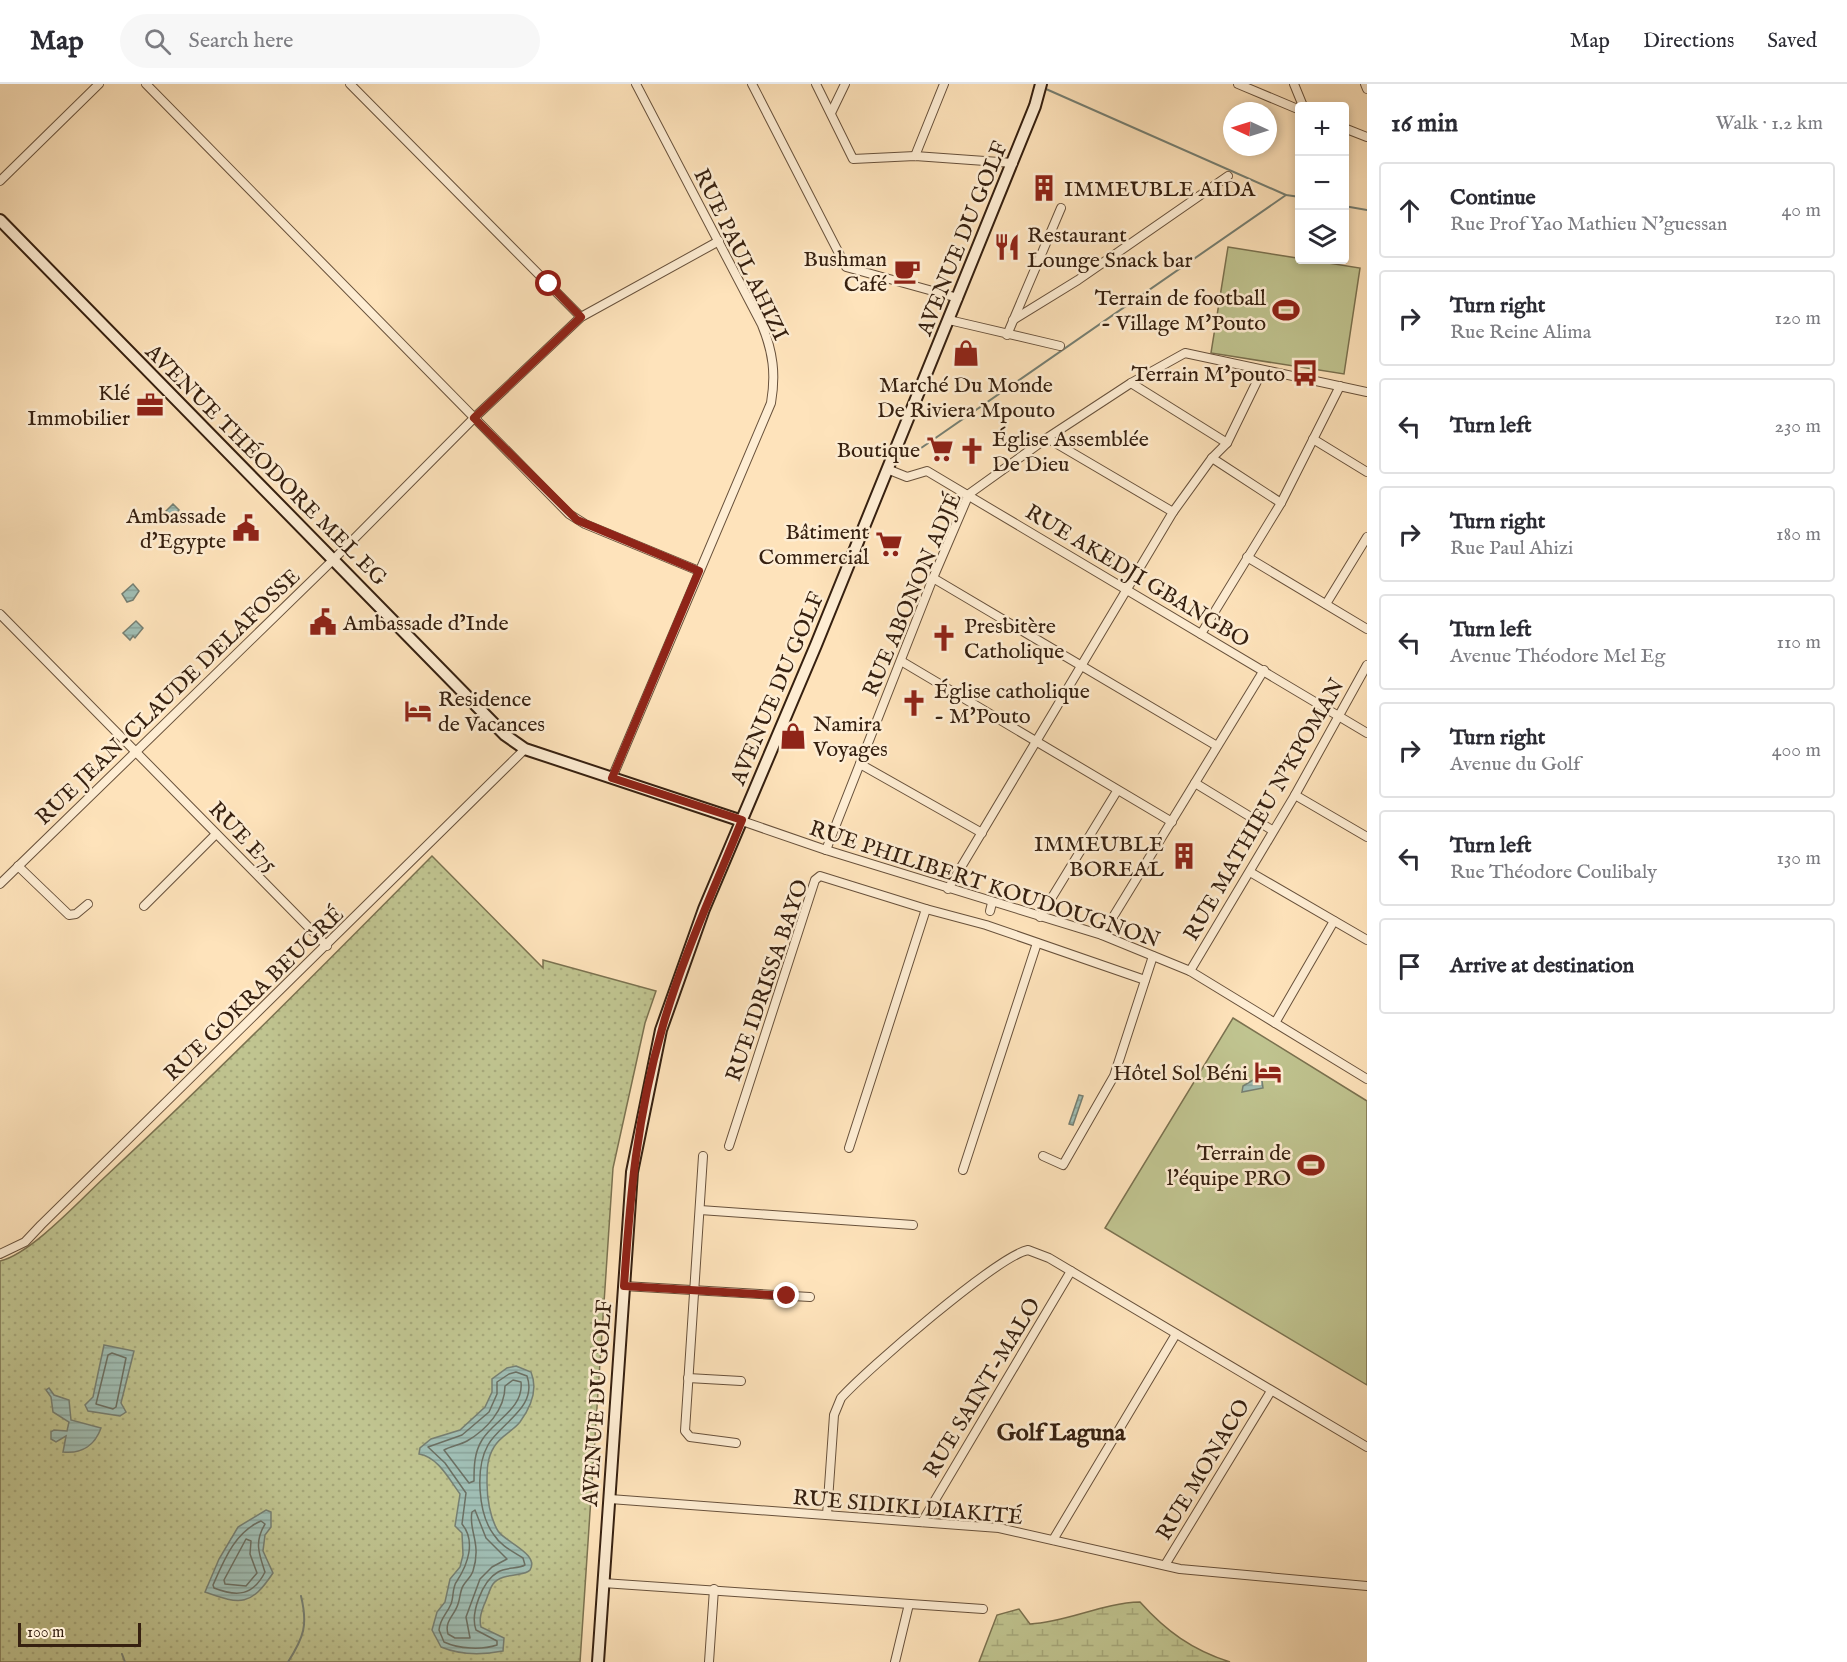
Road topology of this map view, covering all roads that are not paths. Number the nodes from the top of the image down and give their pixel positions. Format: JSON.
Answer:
{"nodes":[{"id":1,"x":99,"y":84,"type":"edge"},
{"id":2,"x":146,"y":84,"type":"edge"},
{"id":3,"x":350,"y":84,"type":"edge"},
{"id":4,"x":636,"y":84,"type":"edge"},
{"id":5,"x":752,"y":84,"type":"edge"},
{"id":6,"x":816,"y":84,"type":"edge"},
{"id":7,"x":845,"y":84,"type":"edge"},
{"id":8,"x":944,"y":84,"type":"edge"},
{"id":9,"x":1041,"y":84,"type":"edge"},
{"id":10,"x":1050,"y":84,"type":"edge"},
{"id":11,"x":1238,"y":84,"type":"edge"},
{"id":12,"x":1294,"y":84,"type":"edge"},
{"id":13,"x":1365,"y":84,"type":"edge"},
{"id":14,"x":1367,"y":88,"type":"edge"},
{"id":15,"x":1302,"y":102,"type":"edge"},
{"id":16,"x":1035,"y":106,"type":"junction"},
{"id":17,"x":1295,"y":108,"type":"edge"},
{"id":18,"x":831,"y":113,"type":"junction"},
{"id":19,"x":1349,"y":130,"type":"edge"},
{"id":20,"x":1364,"y":134,"type":"edge"},
{"id":21,"x":915,"y":156,"type":"junction"},
{"id":22,"x":1013,"y":163,"type":"junction"},
{"id":23,"x":1228,"y":176,"type":"dead end"},
{"id":24,"x":0,"y":181,"type":"edge"},
{"id":25,"x":1061,"y":208,"type":"dead end"},
{"id":26,"x":0,"y":220,"type":"edge"},
{"id":27,"x":719,"y":241,"type":"junction"},
{"id":28,"x":958,"y":298,"type":"junction"},
{"id":29,"x":581,"y":317,"type":"junction"},
{"id":30,"x":949,"y":320,"type":"junction"},
{"id":31,"x":1013,"y":320,"type":"junction"},
{"id":32,"x":1007,"y":335,"type":"junction"},
{"id":33,"x":1060,"y":346,"type":"dead end"},
{"id":34,"x":1263,"y":371,"type":"junction"},
{"id":35,"x":1131,"y":383,"type":"junction"},
{"id":36,"x":1340,"y":386,"type":"junction"},
{"id":37,"x":1367,"y":392,"type":"edge"},
{"id":38,"x":474,"y":418,"type":"junction"},
{"id":39,"x":1047,"y":438,"type":"junction"},
{"id":40,"x":1313,"y":440,"type":"junction"},
{"id":41,"x":1227,"y":443,"type":"junction"},
{"id":42,"x":1212,"y":458,"type":"junction"},
{"id":43,"x":887,"y":469,"type":"junction"},
{"id":44,"x":1367,"y":472,"type":"edge"},
{"id":45,"x":969,"y":494,"type":"junction"},
{"id":46,"x":1281,"y":503,"type":"junction"},
{"id":47,"x":1173,"y":512,"type":"junction"},
{"id":48,"x":1367,"y":537,"type":"edge"},
{"id":49,"x":1247,"y":557,"type":"junction"},
{"id":50,"x":334,"y":559,"type":"junction"},
{"id":51,"x":699,"y":571,"type":"junction"},
{"id":52,"x":933,"y":578,"type":"junction"},
{"id":53,"x":1126,"y":589,"type":"junction"},
{"id":54,"x":1326,"y":604,"type":"junction"},
{"id":55,"x":0,"y":614,"type":"edge"},
{"id":56,"x":1367,"y":629,"type":"edge"},
{"id":57,"x":1201,"y":634,"type":"junction"},
{"id":58,"x":901,"y":661,"type":"junction"},
{"id":59,"x":1080,"y":665,"type":"junction"},
{"id":60,"x":1367,"y":665,"type":"edge"},
{"id":61,"x":1264,"y":670,"type":"junction"},
{"id":62,"x":1337,"y":716,"type":"junction"},
{"id":63,"x":1367,"y":734,"type":"edge"},
{"id":64,"x":1035,"y":742,"type":"junction"},
{"id":65,"x":1217,"y":746,"type":"junction"},
{"id":66,"x":525,"y":748,"type":"junction"},
{"id":67,"x":136,"y":751,"type":"junction"},
{"id":68,"x":860,"y":764,"type":"junction"},
{"id":69,"x":612,"y":778,"type":"junction"},
{"id":70,"x":1195,"y":783,"type":"junction"},
{"id":71,"x":1117,"y":791,"type":"junction"},
{"id":72,"x":1294,"y":795,"type":"junction"},
{"id":73,"x":742,"y":820,"type":"junction"},
{"id":74,"x":1172,"y":822,"type":"junction"},
{"id":75,"x":1272,"y":830,"type":"junction"},
{"id":76,"x":982,"y":833,"type":"junction"},
{"id":77,"x":216,"y":834,"type":"junction"},
{"id":78,"x":1367,"y":837,"type":"edge"},
{"id":79,"x":826,"y":850,"type":"junction"},
{"id":80,"x":18,"y":866,"type":"junction"},
{"id":81,"x":1250,"y":872,"type":"junction"},
{"id":82,"x":0,"y":884,"type":"edge"},
{"id":83,"x":948,"y":889,"type":"junction"},
{"id":84,"x":992,"y":903,"type":"junction"},
{"id":85,"x":88,"y":904,"type":"dead end"},
{"id":86,"x":144,"y":906,"type":"dead end"},
{"id":87,"x":926,"y":909,"type":"junction"},
{"id":88,"x":990,"y":911,"type":"dead end"},
{"id":89,"x":1040,"y":917,"type":"junction"},
{"id":90,"x":1334,"y":921,"type":"junction"},
{"id":91,"x":1102,"y":935,"type":"junction"},
{"id":92,"x":1367,"y":940,"type":"edge"},
{"id":93,"x":1037,"y":944,"type":"junction"},
{"id":94,"x":327,"y":946,"type":"junction"},
{"id":95,"x":1153,"y":956,"type":"junction"},
{"id":96,"x":1190,"y":971,"type":"junction"},
{"id":97,"x":1145,"y":980,"type":"junction"},
{"id":98,"x":1275,"y":1023,"type":"junction"},
{"id":99,"x":1367,"y":1079,"type":"edge"},
{"id":100,"x":729,"y":1146,"type":"dead end"},
{"id":101,"x":849,"y":1149,"type":"dead end"},
{"id":102,"x":703,"y":1156,"type":"dead end"},
{"id":103,"x":1043,"y":1156,"type":"dead end"},
{"id":104,"x":963,"y":1170,"type":"dead end"},
{"id":105,"x":700,"y":1210,"type":"junction"},
{"id":106,"x":913,"y":1225,"type":"dead end"},
{"id":107,"x":0,"y":1254,"type":"edge"},
{"id":108,"x":1071,"y":1271,"type":"junction"},
{"id":109,"x":624,"y":1286,"type":"junction"},
{"id":110,"x":694,"y":1290,"type":"junction"},
{"id":111,"x":810,"y":1297,"type":"dead end"},
{"id":112,"x":1176,"y":1334,"type":"junction"},
{"id":113,"x":688,"y":1378,"type":"junction"},
{"id":114,"x":741,"y":1381,"type":"dead end"},
{"id":115,"x":1271,"y":1391,"type":"junction"},
{"id":116,"x":736,"y":1443,"type":"dead end"},
{"id":117,"x":1367,"y":1447,"type":"edge"},
{"id":118,"x":609,"y":1499,"type":"junction"},
{"id":119,"x":827,"y":1515,"type":"junction"},
{"id":120,"x":922,"y":1522,"type":"junction"},
{"id":121,"x":1053,"y":1540,"type":"junction"},
{"id":122,"x":1165,"y":1565,"type":"junction"},
{"id":123,"x":603,"y":1582,"type":"junction"},
{"id":124,"x":1367,"y":1586,"type":"edge"},
{"id":125,"x":714,"y":1590,"type":"junction"},
{"id":126,"x":909,"y":1604,"type":"junction"},
{"id":127,"x":983,"y":1609,"type":"dead end"},
{"id":128,"x":598,"y":1662,"type":"edge"},
{"id":129,"x":709,"y":1662,"type":"edge"},
{"id":130,"x":895,"y":1662,"type":"edge"}],
"edges":[{"from":1,"to":24,"type":"street"},
{"from":2,"to":38,"type":"street"},
{"from":3,"to":29,"type":"street"},
{"from":4,"to":27,"type":"street","name":"RUE PAUL AHIZI"},
{"from":5,"to":28,"type":"street"},
{"from":6,"to":18,"type":"street"},
{"from":7,"to":18,"type":"street"},
{"from":8,"to":21,"type":"street"},
{"from":9,"to":16,"type":"main road","name":"AVENUE DU GOLF"},
{"from":10,"to":16,"type":"main road","name":"AVENUE DU GOLF"},
{"from":11,"to":17,"type":"street"},
{"from":12,"to":15,"type":"street"},
{"from":13,"to":14,"type":"street"},
{"from":16,"to":22,"type":"main road","name":"AVENUE DU GOLF"},
{"from":18,"to":21,"type":"street"},
{"from":19,"to":20,"type":"street"},
{"from":21,"to":22,"type":"street"},
{"from":22,"to":28,"type":"main road","name":"AVENUE DU GOLF"},
{"from":23,"to":31,"type":"street"},
{"from":25,"to":31,"type":"street"},
{"from":26,"to":50,"type":"main road","name":"AVENUE THÉODORE MEL EG"},
{"from":27,"to":29,"type":"street","name":"RUE JEAN-CLAUDE DELAFOSSE"},
{"from":27,"to":51,"type":"street","name":"RUE PAUL AHIZI"},
{"from":28,"to":30,"type":"main road","name":"AVENUE DU GOLF"},
{"from":29,"to":38,"type":"street","name":"RUE JEAN-CLAUDE DELAFOSSE"},
{"from":30,"to":32,"type":"street"},
{"from":30,"to":43,"type":"main road","name":"AVENUE DU GOLF"},
{"from":31,"to":32,"type":"street"},
{"from":32,"to":33,"type":"street"},
{"from":34,"to":35,"type":"street","name":"RUE ABONON ADJÉ"},
{"from":34,"to":36,"type":"street","name":"RUE ABONON ADJÉ"},
{"from":34,"to":41,"type":"street"},
{"from":35,"to":39,"type":"street","name":"RUE ABONON ADJÉ"},
{"from":35,"to":41,"type":"street"},
{"from":36,"to":37,"type":"street","name":"RUE ABONON ADJÉ"},
{"from":36,"to":40,"type":"street"},
{"from":38,"to":50,"type":"street","name":"RUE JEAN-CLAUDE DELAFOSSE"},
{"from":38,"to":51,"type":"street"},
{"from":39,"to":45,"type":"street","name":"RUE ABONON ADJÉ"},
{"from":39,"to":47,"type":"street"},
{"from":40,"to":44,"type":"street"},
{"from":40,"to":46,"type":"street"},
{"from":41,"to":42,"type":"street"},
{"from":42,"to":46,"type":"street"},
{"from":42,"to":47,"type":"street"},
{"from":43,"to":45,"type":"street","name":"RUE AKEDJI GBANGBO"},
{"from":43,"to":73,"type":"main road","name":"AVENUE DU GOLF"},
{"from":45,"to":52,"type":"street","name":"RUE ABONON ADJÉ"},
{"from":45,"to":53,"type":"street","name":"RUE AKEDJI GBANGBO"},
{"from":46,"to":49,"type":"street"},
{"from":47,"to":53,"type":"street"},
{"from":48,"to":54,"type":"street"},
{"from":49,"to":54,"type":"street"},
{"from":49,"to":57,"type":"street"},
{"from":50,"to":66,"type":"main road","name":"AVENUE THÉODORE MEL EG"},
{"from":50,"to":67,"type":"street","name":"RUE JEAN-CLAUDE DELAFOSSE"},
{"from":51,"to":69,"type":"street","name":"RUE PAUL AHIZI"},
{"from":52,"to":58,"type":"street","name":"RUE ABONON ADJÉ"},
{"from":52,"to":59,"type":"street"},
{"from":53,"to":57,"type":"street","name":"RUE AKEDJI GBANGBO"},
{"from":53,"to":59,"type":"street"},
{"from":54,"to":56,"type":"street"},
{"from":55,"to":67,"type":"street","name":"RUE E75"},
{"from":57,"to":61,"type":"street","name":"RUE AKEDJI GBANGBO"},
{"from":58,"to":64,"type":"street"},
{"from":58,"to":68,"type":"street","name":"RUE ABONON ADJÉ"},
{"from":59,"to":64,"type":"street"},
{"from":59,"to":65,"type":"street"},
{"from":60,"to":62,"type":"street","name":"RUE MATHIEU N'KPOMAN"},
{"from":61,"to":62,"type":"street","name":"RUE AKEDJI GBANGBO"},
{"from":61,"to":65,"type":"street"},
{"from":62,"to":63,"type":"street","name":"RUE AKEDJI GBANGBO"},
{"from":62,"to":72,"type":"street","name":"RUE MATHIEU N'KPOMAN"},
{"from":64,"to":71,"type":"street"},
{"from":64,"to":76,"type":"street"},
{"from":65,"to":70,"type":"street"},
{"from":66,"to":69,"type":"main road","name":"AVENUE THÉODORE MEL EG"},
{"from":66,"to":94,"type":"street","name":"RUE GOKRA BEUGRÉ"},
{"from":67,"to":77,"type":"street","name":"RUE E75"},
{"from":67,"to":80,"type":"street","name":"RUE JEAN-CLAUDE DELAFOSSE"},
{"from":68,"to":76,"type":"street"},
{"from":68,"to":79,"type":"street","name":"RUE ABONON ADJÉ"},
{"from":69,"to":73,"type":"main road","name":"AVENUE THÉODORE MEL EG"},
{"from":70,"to":74,"type":"street"},
{"from":70,"to":75,"type":"street"},
{"from":71,"to":74,"type":"street"},
{"from":71,"to":89,"type":"street"},
{"from":72,"to":75,"type":"street","name":"RUE MATHIEU N'KPOMAN"},
{"from":72,"to":78,"type":"street"},
{"from":73,"to":79,"type":"street","name":"RUE PHILIBERT KOUDOUGNON"},
{"from":73,"to":109,"type":"main road","name":"AVENUE DU GOLF"},
{"from":74,"to":91,"type":"street"},
{"from":75,"to":81,"type":"street","name":"RUE MATHIEU N'KPOMAN"},
{"from":76,"to":83,"type":"street"},
{"from":77,"to":86,"type":"street"},
{"from":77,"to":94,"type":"street","name":"RUE E75"},
{"from":79,"to":83,"type":"street","name":"RUE PHILIBERT KOUDOUGNON"},
{"from":80,"to":82,"type":"street","name":"RUE JEAN-CLAUDE DELAFOSSE"},
{"from":80,"to":85,"type":"street"},
{"from":81,"to":90,"type":"street"},
{"from":81,"to":96,"type":"street","name":"RUE MATHIEU N'KPOMAN"},
{"from":83,"to":84,"type":"street","name":"RUE PHILIBERT KOUDOUGNON"},
{"from":84,"to":88,"type":"street"},
{"from":84,"to":89,"type":"street","name":"RUE PHILIBERT KOUDOUGNON"},
{"from":87,"to":93,"type":"street","name":"RUE IDRISSA BAYO"},
{"from":87,"to":100,"type":"street","name":"RUE IDRISSA BAYO"},
{"from":87,"to":101,"type":"street"},
{"from":89,"to":91,"type":"street","name":"RUE PHILIBERT KOUDOUGNON"},
{"from":90,"to":92,"type":"street"},
{"from":90,"to":98,"type":"street"},
{"from":91,"to":95,"type":"street","name":"RUE PHILIBERT KOUDOUGNON"},
{"from":93,"to":97,"type":"street","name":"RUE IDRISSA BAYO"},
{"from":93,"to":104,"type":"street"},
{"from":94,"to":107,"type":"street","name":"RUE GOKRA BEUGRÉ"},
{"from":95,"to":96,"type":"street","name":"RUE PHILIBERT KOUDOUGNON"},
{"from":95,"to":97,"type":"street"},
{"from":96,"to":98,"type":"street","name":"RUE PHILIBERT KOUDOUGNON"},
{"from":97,"to":103,"type":"street"},
{"from":98,"to":99,"type":"street","name":"RUE PHILIBERT KOUDOUGNON"},
{"from":102,"to":105,"type":"street"},
{"from":105,"to":106,"type":"street"},
{"from":105,"to":110,"type":"street"},
{"from":108,"to":112,"type":"street"},
{"from":108,"to":119,"type":"street"},
{"from":108,"to":120,"type":"street","name":"RUE SAINT-MALO"},
{"from":109,"to":110,"type":"street"},
{"from":109,"to":118,"type":"main road","name":"AVENUE DU GOLF"},
{"from":110,"to":111,"type":"street"},
{"from":110,"to":113,"type":"street"},
{"from":112,"to":115,"type":"street"},
{"from":112,"to":121,"type":"street"},
{"from":113,"to":114,"type":"street"},
{"from":113,"to":116,"type":"street"},
{"from":115,"to":117,"type":"street"},
{"from":115,"to":122,"type":"street","name":"RUE MONACO"},
{"from":118,"to":119,"type":"street","name":"RUE SIDIKI DIAKITÉ"},
{"from":118,"to":123,"type":"main road","name":"AVENUE DU GOLF"},
{"from":119,"to":120,"type":"street","name":"RUE SIDIKI DIAKITÉ"},
{"from":120,"to":121,"type":"street","name":"RUE SIDIKI DIAKITÉ"},
{"from":121,"to":122,"type":"street","name":"RUE SIDIKI DIAKITÉ"},
{"from":122,"to":124,"type":"street","name":"RUE SIDIKI DIAKITÉ"},
{"from":123,"to":125,"type":"street"},
{"from":123,"to":128,"type":"main road","name":"AVENUE DU GOLF"},
{"from":125,"to":126,"type":"street"},
{"from":125,"to":129,"type":"street"},
{"from":126,"to":127,"type":"street"},
{"from":126,"to":130,"type":"street"}]}
